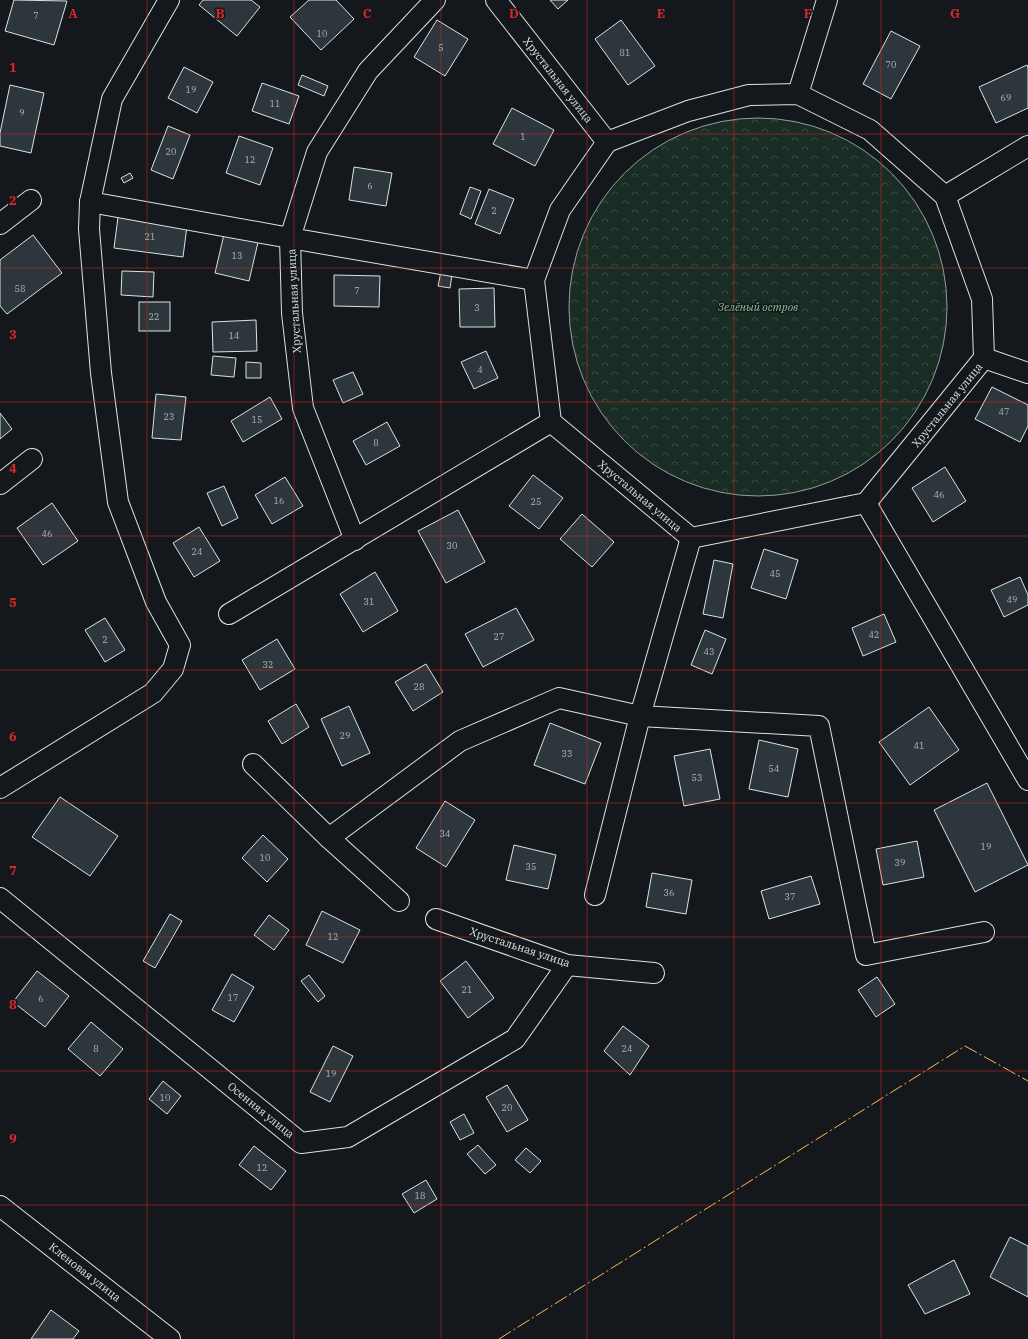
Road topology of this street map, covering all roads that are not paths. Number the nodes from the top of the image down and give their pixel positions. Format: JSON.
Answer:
{"nodes":[{"id":1,"x":169,"y":0,"type":"edge"},
{"id":2,"x":435,"y":0,"type":"edge"},
{"id":3,"x":496,"y":0,"type":"edge"},
{"id":4,"x":828,"y":0,"type":"edge"},
{"id":5,"x":798,"y":94,"type":"junction"},
{"id":6,"x":607,"y":142,"type":"junction"},
{"id":7,"x":1028,"y":146,"type":"edge"},
{"id":8,"x":945,"y":196,"type":"junction"},
{"id":9,"x":31,"y":200,"type":"dead end"},
{"id":10,"x":90,"y":202,"type":"junction"},
{"id":11,"x":0,"y":224,"type":"edge"},
{"id":12,"x":290,"y":238,"type":"junction"},
{"id":13,"x":534,"y":280,"type":"junction"},
{"id":14,"x":984,"y":358,"type":"junction"},
{"id":15,"x":1028,"y":373,"type":"edge"},
{"id":16,"x":551,"y":422,"type":"junction"},
{"id":17,"x":32,"y":459,"type":"dead end"},
{"id":18,"x":0,"y":484,"type":"edge"},
{"id":19,"x":866,"y":503,"type":"junction"},
{"id":20,"x":691,"y":538,"type":"junction"},
{"id":21,"x":355,"y":540,"type":"junction"},
{"id":22,"x":229,"y":614,"type":"dead end"},
{"id":23,"x":640,"y":716,"type":"junction"},
{"id":24,"x":254,"y":764,"type":"dead end"},
{"id":25,"x":1028,"y":780,"type":"edge"},
{"id":26,"x":0,"y":788,"type":"edge"},
{"id":27,"x":329,"y":838,"type":"junction"},
{"id":28,"x":595,"y":895,"type":"dead end"},
{"id":29,"x":0,"y":898,"type":"edge"},
{"id":30,"x":399,"y":901,"type":"dead end"},
{"id":31,"x":436,"y":919,"type":"dead end"},
{"id":32,"x":984,"y":932,"type":"dead end"},
{"id":33,"x":567,"y":965,"type":"junction"},
{"id":34,"x":654,"y":973,"type":"dead end"},
{"id":35,"x":0,"y":1206,"type":"edge"},
{"id":36,"x":170,"y":1339,"type":"edge"}],
"edges":[{"from":1,"to":10,"type":"street"},
{"from":2,"to":12,"type":"street","name":"Хрустальная улица"},
{"from":3,"to":6,"type":"street","name":"Хрустальная улица"},
{"from":4,"to":5,"type":"street"},
{"from":5,"to":6,"type":"street","name":"Хрустальная улица"},
{"from":5,"to":8,"type":"street","name":"Хрустальная улица"},
{"from":6,"to":13,"type":"street"},
{"from":7,"to":8,"type":"street"},
{"from":8,"to":14,"type":"street","name":"Хрустальная улица"},
{"from":9,"to":11,"type":"street"},
{"from":10,"to":12,"type":"street"},
{"from":10,"to":26,"type":"street"},
{"from":12,"to":13,"type":"street"},
{"from":12,"to":21,"type":"street","name":"Хрустальная улица"},
{"from":13,"to":16,"type":"street"},
{"from":14,"to":15,"type":"street"},
{"from":14,"to":19,"type":"street","name":"Хрустальная улица"},
{"from":16,"to":20,"type":"street","name":"Хрустальная улица"},
{"from":16,"to":21,"type":"street"},
{"from":17,"to":18,"type":"street"},
{"from":19,"to":20,"type":"street","name":"Хрустальная улица"},
{"from":19,"to":25,"type":"street"},
{"from":20,"to":23,"type":"street"},
{"from":21,"to":22,"type":"street"},
{"from":23,"to":27,"type":"street"},
{"from":23,"to":28,"type":"street"},
{"from":23,"to":32,"type":"street"},
{"from":24,"to":27,"type":"street"},
{"from":27,"to":30,"type":"street"},
{"from":29,"to":33,"type":"street","name":"Осенняя улица"},
{"from":31,"to":33,"type":"street","name":"Хрустальная улица"},
{"from":33,"to":34,"type":"street","name":"Хрустальная улица"},
{"from":35,"to":36,"type":"street","name":"Кленовая улица"}]}
